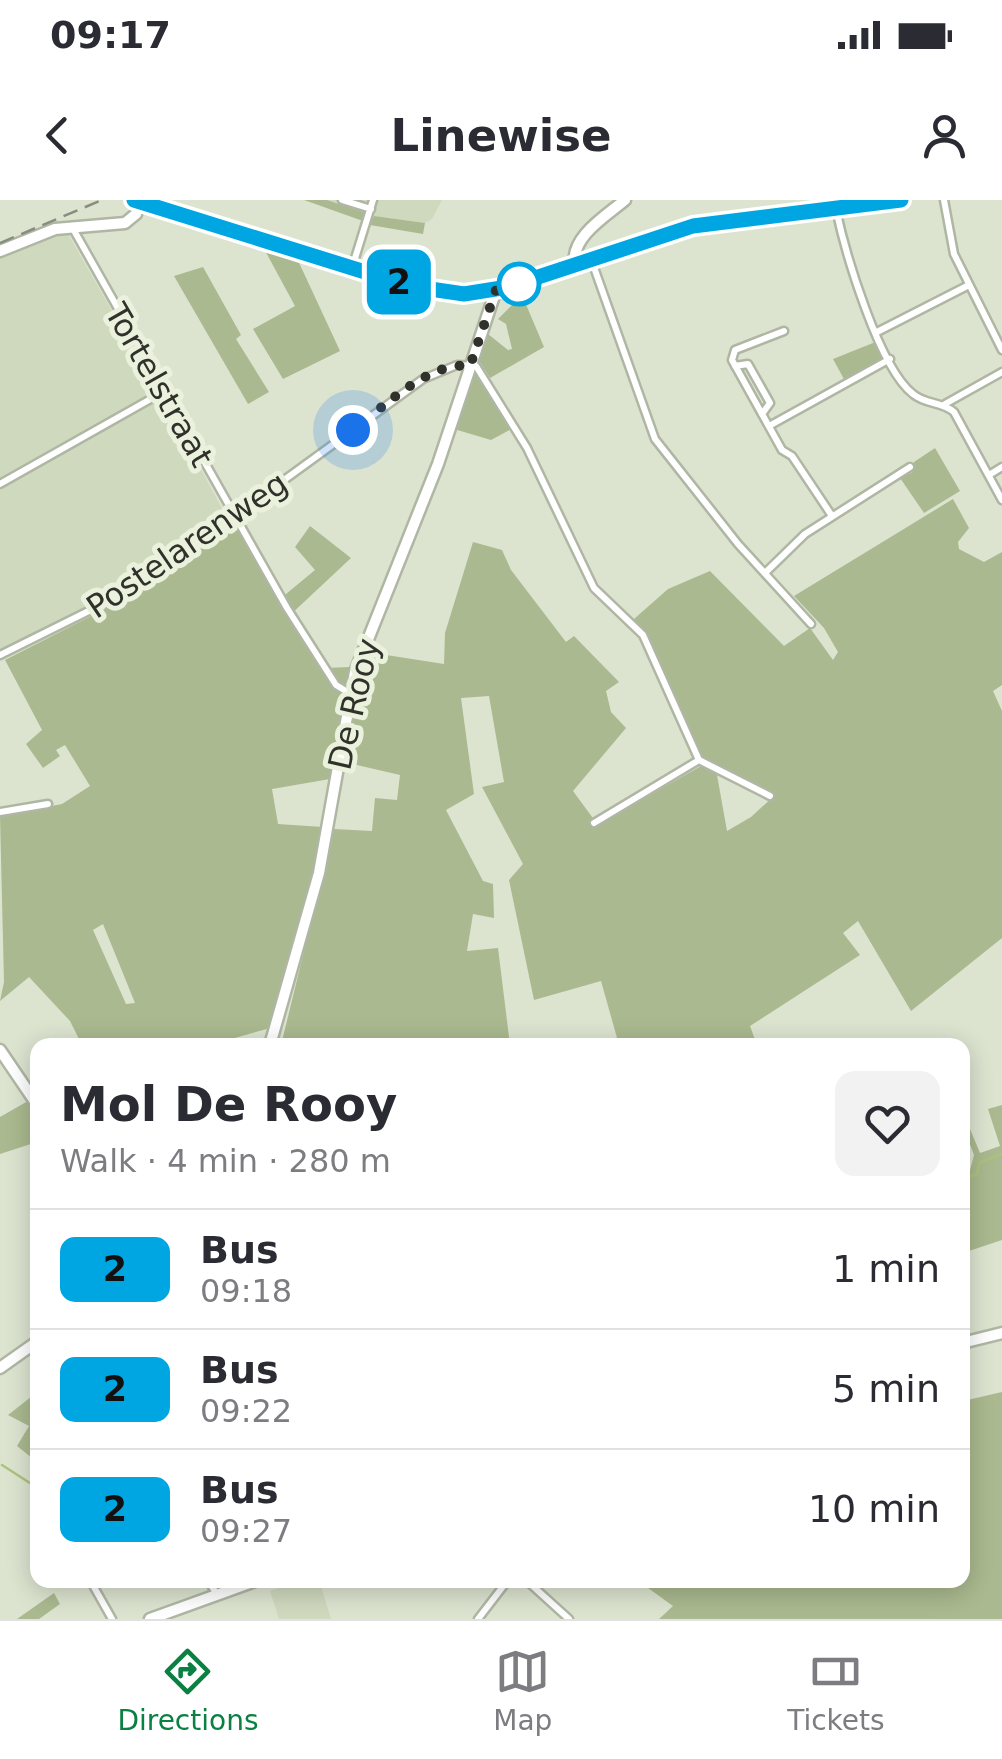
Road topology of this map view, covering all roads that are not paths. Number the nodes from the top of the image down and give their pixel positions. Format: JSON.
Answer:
{"nodes":[{"id":1,"x":342,"y":200,"type":"edge"},
{"id":2,"x":374,"y":200,"type":"edge"},
{"id":3,"x":625,"y":200,"type":"edge"},
{"id":4,"x":901,"y":200,"type":"edge"},
{"id":5,"x":944,"y":200,"type":"edge"},
{"id":6,"x":137,"y":201,"type":"edge"},
{"id":7,"x":836,"y":208,"type":"junction"},
{"id":8,"x":370,"y":209,"type":"junction"},
{"id":9,"x":72,"y":226,"type":"junction"},
{"id":10,"x":0,"y":251,"type":"edge"},
{"id":11,"x":583,"y":262,"type":"junction"},
{"id":12,"x":352,"y":268,"type":"junction"},
{"id":13,"x":969,"y":284,"type":"junction"},
{"id":14,"x":496,"y":290,"type":"junction"},
{"id":15,"x":482,"y":292,"type":"junction"},
{"id":16,"x":488,"y":316,"type":"junction"},
{"id":17,"x":784,"y":331,"type":"dead end"},
{"id":18,"x":877,"y":332,"type":"junction"},
{"id":19,"x":998,"y":333,"type":"edge"},
{"id":20,"x":1002,"y":350,"type":"edge"},
{"id":21,"x":890,"y":359,"type":"junction"},
{"id":22,"x":470,"y":366,"type":"junction"},
{"id":23,"x":1002,"y":372,"type":"edge"},
{"id":24,"x":163,"y":392,"type":"junction"},
{"id":25,"x":945,"y":404,"type":"junction"},
{"id":26,"x":769,"y":426,"type":"junction"},
{"id":27,"x":1002,"y":466,"type":"edge"},
{"id":28,"x":910,"y":467,"type":"dead end"},
{"id":29,"x":989,"y":475,"type":"junction"},
{"id":30,"x":0,"y":484,"type":"edge"},
{"id":31,"x":1002,"y":500,"type":"edge"},
{"id":32,"x":832,"y":516,"type":"junction"},
{"id":33,"x":235,"y":517,"type":"junction"},
{"id":34,"x":765,"y":573,"type":"junction"},
{"id":35,"x":811,"y":624,"type":"dead end"},
{"id":36,"x":0,"y":655,"type":"edge"},
{"id":37,"x":350,"y":693,"type":"junction"},
{"id":38,"x":699,"y":760,"type":"junction"},
{"id":39,"x":770,"y":796,"type":"dead end"},
{"id":40,"x":48,"y":804,"type":"dead end"},
{"id":41,"x":0,"y":812,"type":"edge"},
{"id":42,"x":594,"y":823,"type":"dead end"},
{"id":43,"x":272,"y":1038,"type":"edge"},
{"id":44,"x":0,"y":1050,"type":"edge"},
{"id":45,"x":30,"y":1094,"type":"edge"},
{"id":46,"x":1002,"y":1334,"type":"edge"},
{"id":47,"x":970,"y":1340,"type":"edge"},
{"id":48,"x":30,"y":1347,"type":"edge"},
{"id":49,"x":0,"y":1366,"type":"edge"},
{"id":50,"x":95,"y":1588,"type":"edge"},
{"id":51,"x":213,"y":1588,"type":"edge"},
{"id":52,"x":234,"y":1588,"type":"edge"},
{"id":53,"x":502,"y":1588,"type":"edge"},
{"id":54,"x":535,"y":1588,"type":"edge"},
{"id":55,"x":216,"y":1594,"type":"junction"},
{"id":56,"x":183,"y":1605,"type":"junction"},
{"id":57,"x":112,"y":1619,"type":"edge"},
{"id":58,"x":150,"y":1619,"type":"edge"},
{"id":59,"x":188,"y":1619,"type":"edge"},
{"id":60,"x":478,"y":1619,"type":"edge"},
{"id":61,"x":569,"y":1619,"type":"edge"}],
"edges":[{"from":1,"to":8,"type":"street"},
{"from":2,"to":8,"type":"street"},
{"from":3,"to":11,"type":"street"},
{"from":4,"to":7,"type":"street"},
{"from":5,"to":13,"type":"street"},
{"from":6,"to":9,"type":"street"},
{"from":6,"to":12,"type":"street"},
{"from":7,"to":11,"type":"street"},
{"from":7,"to":18,"type":"street"},
{"from":8,"to":12,"type":"street"},
{"from":9,"to":10,"type":"street"},
{"from":9,"to":24,"type":"street","name":"Tortelstraat"},
{"from":11,"to":14,"type":"street"},
{"from":11,"to":34,"type":"street"},
{"from":12,"to":15,"type":"street"},
{"from":13,"to":18,"type":"street"},
{"from":13,"to":19,"type":"street"},
{"from":14,"to":15,"type":"street"},
{"from":14,"to":16,"type":"street","name":"De Rooy"},
{"from":15,"to":16,"type":"street"},
{"from":16,"to":22,"type":"street","name":"De Rooy"},
{"from":17,"to":26,"type":"street"},
{"from":18,"to":21,"type":"street"},
{"from":19,"to":20,"type":"street"},
{"from":21,"to":25,"type":"street"},
{"from":21,"to":26,"type":"street"},
{"from":22,"to":33,"type":"street","name":"Postelarenweg"},
{"from":22,"to":37,"type":"street","name":"De Rooy"},
{"from":22,"to":38,"type":"street"},
{"from":23,"to":25,"type":"street"},
{"from":24,"to":30,"type":"street"},
{"from":24,"to":33,"type":"street","name":"Tortelstraat"},
{"from":25,"to":29,"type":"street"},
{"from":26,"to":32,"type":"street"},
{"from":27,"to":29,"type":"street"},
{"from":28,"to":32,"type":"street"},
{"from":29,"to":31,"type":"street"},
{"from":32,"to":34,"type":"street"},
{"from":33,"to":36,"type":"street","name":"Postelarenweg"},
{"from":33,"to":37,"type":"street","name":"Tortelstraat"},
{"from":34,"to":35,"type":"street"},
{"from":37,"to":43,"type":"street","name":"De Rooy"},
{"from":38,"to":39,"type":"street"},
{"from":38,"to":42,"type":"street"},
{"from":40,"to":41,"type":"street"},
{"from":44,"to":45,"type":"street"},
{"from":46,"to":47,"type":"street"},
{"from":48,"to":49,"type":"street"},
{"from":50,"to":57,"type":"street"},
{"from":51,"to":55,"type":"street"},
{"from":52,"to":55,"type":"street"},
{"from":53,"to":60,"type":"street"},
{"from":54,"to":61,"type":"street"},
{"from":55,"to":56,"type":"street"},
{"from":56,"to":58,"type":"street"},
{"from":56,"to":59,"type":"street"}]}
